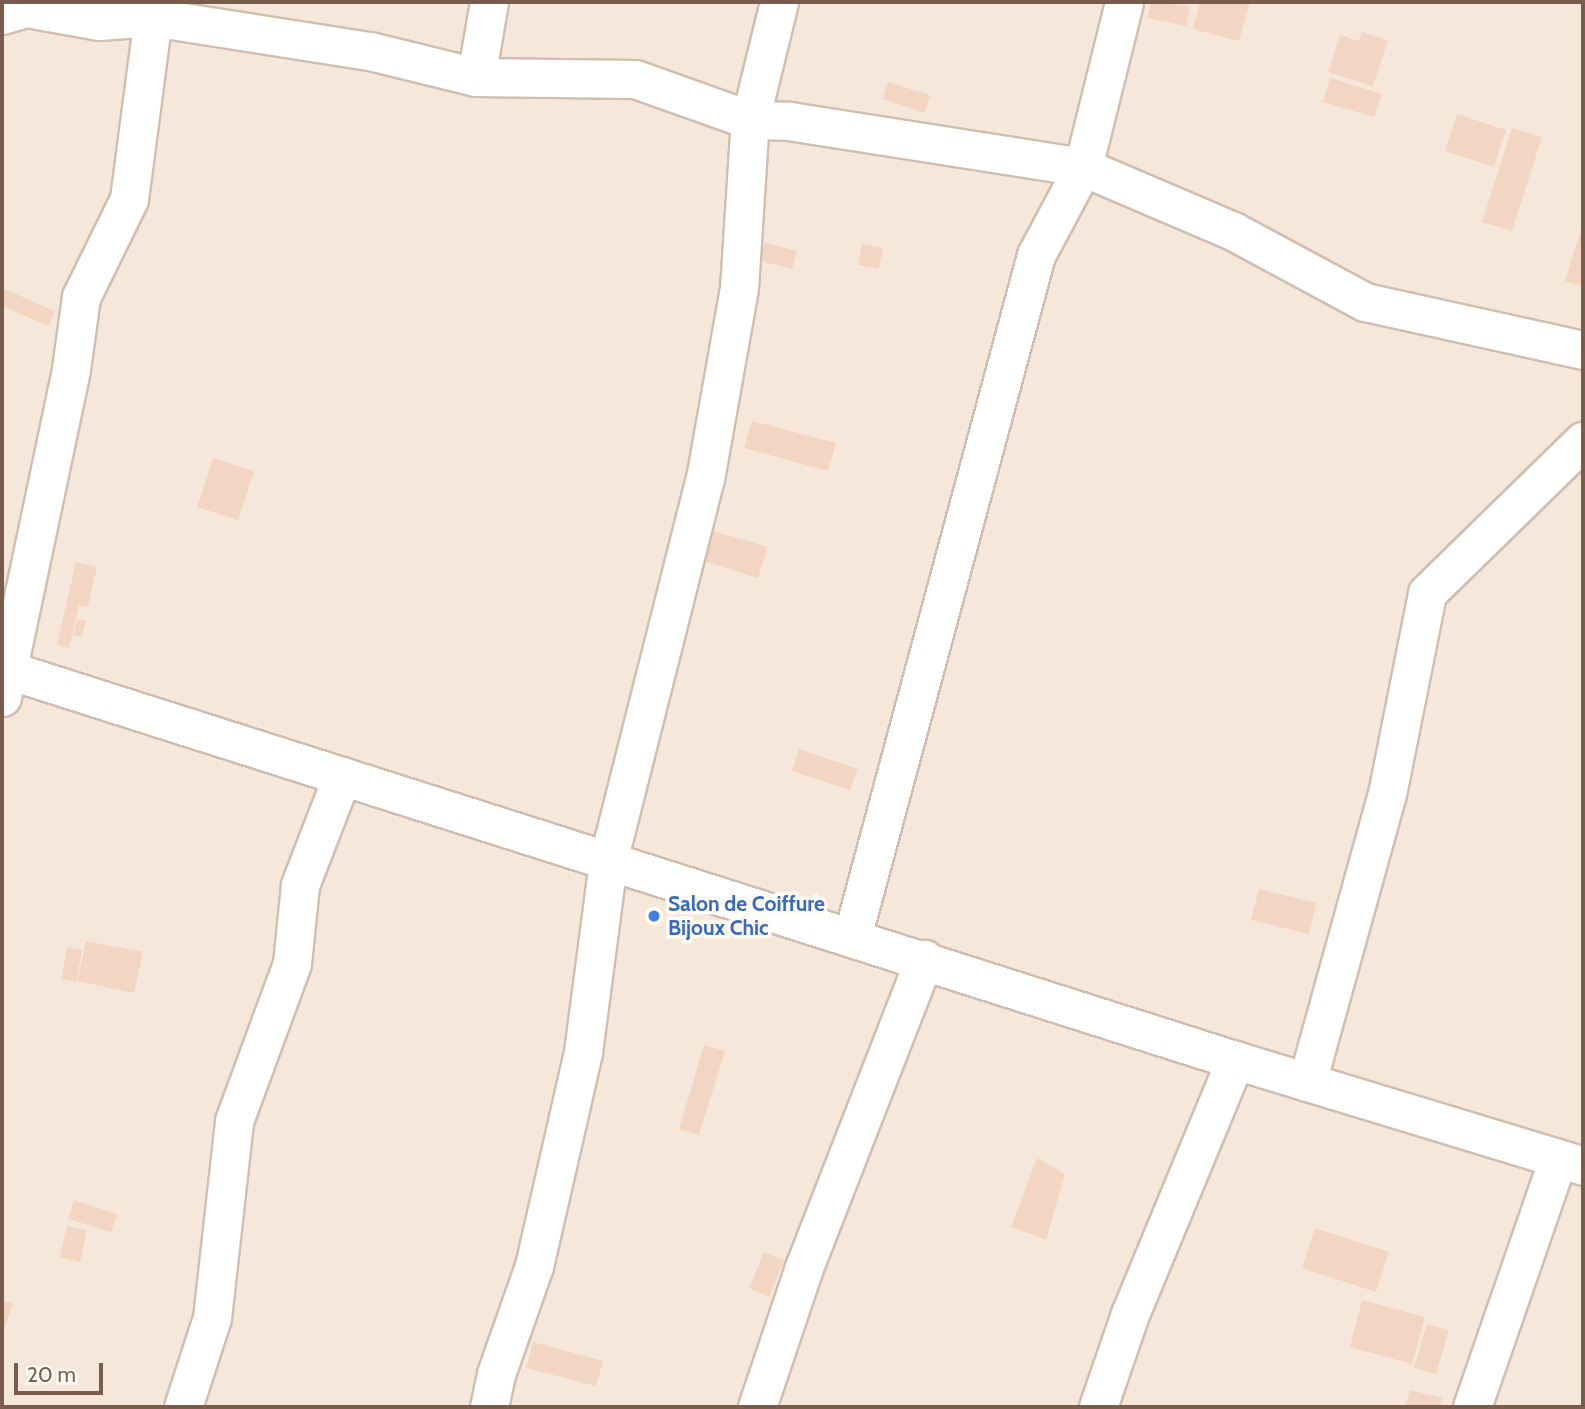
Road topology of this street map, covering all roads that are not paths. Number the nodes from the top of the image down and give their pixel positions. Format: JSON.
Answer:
{"nodes":[{"id":1,"x":489,"y":2,"type":"edge"},
{"id":2,"x":779,"y":2,"type":"edge"},
{"id":3,"x":1124,"y":2,"type":"edge"},
{"id":4,"x":153,"y":9,"type":"edge"},
{"id":5,"x":2,"y":15,"type":"edge"},
{"id":6,"x":476,"y":77,"type":"junction"},
{"id":7,"x":750,"y":120,"type":"junction"},
{"id":8,"x":1083,"y":167,"type":"junction"},
{"id":9,"x":1583,"y":350,"type":"edge"},
{"id":10,"x":1583,"y":441,"type":"edge"},
{"id":11,"x":4,"y":678,"type":"edge"},
{"id":12,"x":342,"y":776,"type":"junction"},
{"id":13,"x":608,"y":861,"type":"junction"},
{"id":14,"x":852,"y":937,"type":"junction"},
{"id":15,"x":924,"y":960,"type":"junction"},
{"id":16,"x":1234,"y":1060,"type":"junction"},
{"id":17,"x":1307,"y":1082,"type":"junction"},
{"id":18,"x":1570,"y":1162,"type":"edge"},
{"id":19,"x":183,"y":1407,"type":"edge"},
{"id":20,"x":489,"y":1407,"type":"edge"},
{"id":21,"x":757,"y":1407,"type":"edge"},
{"id":22,"x":1098,"y":1407,"type":"edge"},
{"id":23,"x":1472,"y":1407,"type":"edge"}],
"edges":[{"from":1,"to":6,"type":"street"},
{"from":2,"to":7,"type":"street"},
{"from":3,"to":8,"type":"street"},
{"from":4,"to":5,"type":"street"},
{"from":4,"to":6,"type":"street"},
{"from":4,"to":11,"type":"street"},
{"from":6,"to":7,"type":"street"},
{"from":7,"to":8,"type":"street"},
{"from":7,"to":13,"type":"street"},
{"from":8,"to":9,"type":"street"},
{"from":8,"to":14,"type":"street"},
{"from":10,"to":17,"type":"street"},
{"from":11,"to":12,"type":"street"},
{"from":12,"to":13,"type":"street"},
{"from":12,"to":19,"type":"street"},
{"from":13,"to":14,"type":"street"},
{"from":13,"to":20,"type":"street"},
{"from":14,"to":15,"type":"street"},
{"from":15,"to":16,"type":"street"},
{"from":15,"to":21,"type":"street"},
{"from":16,"to":17,"type":"street"},
{"from":16,"to":22,"type":"street"},
{"from":17,"to":18,"type":"street"},
{"from":18,"to":23,"type":"street"}]}
